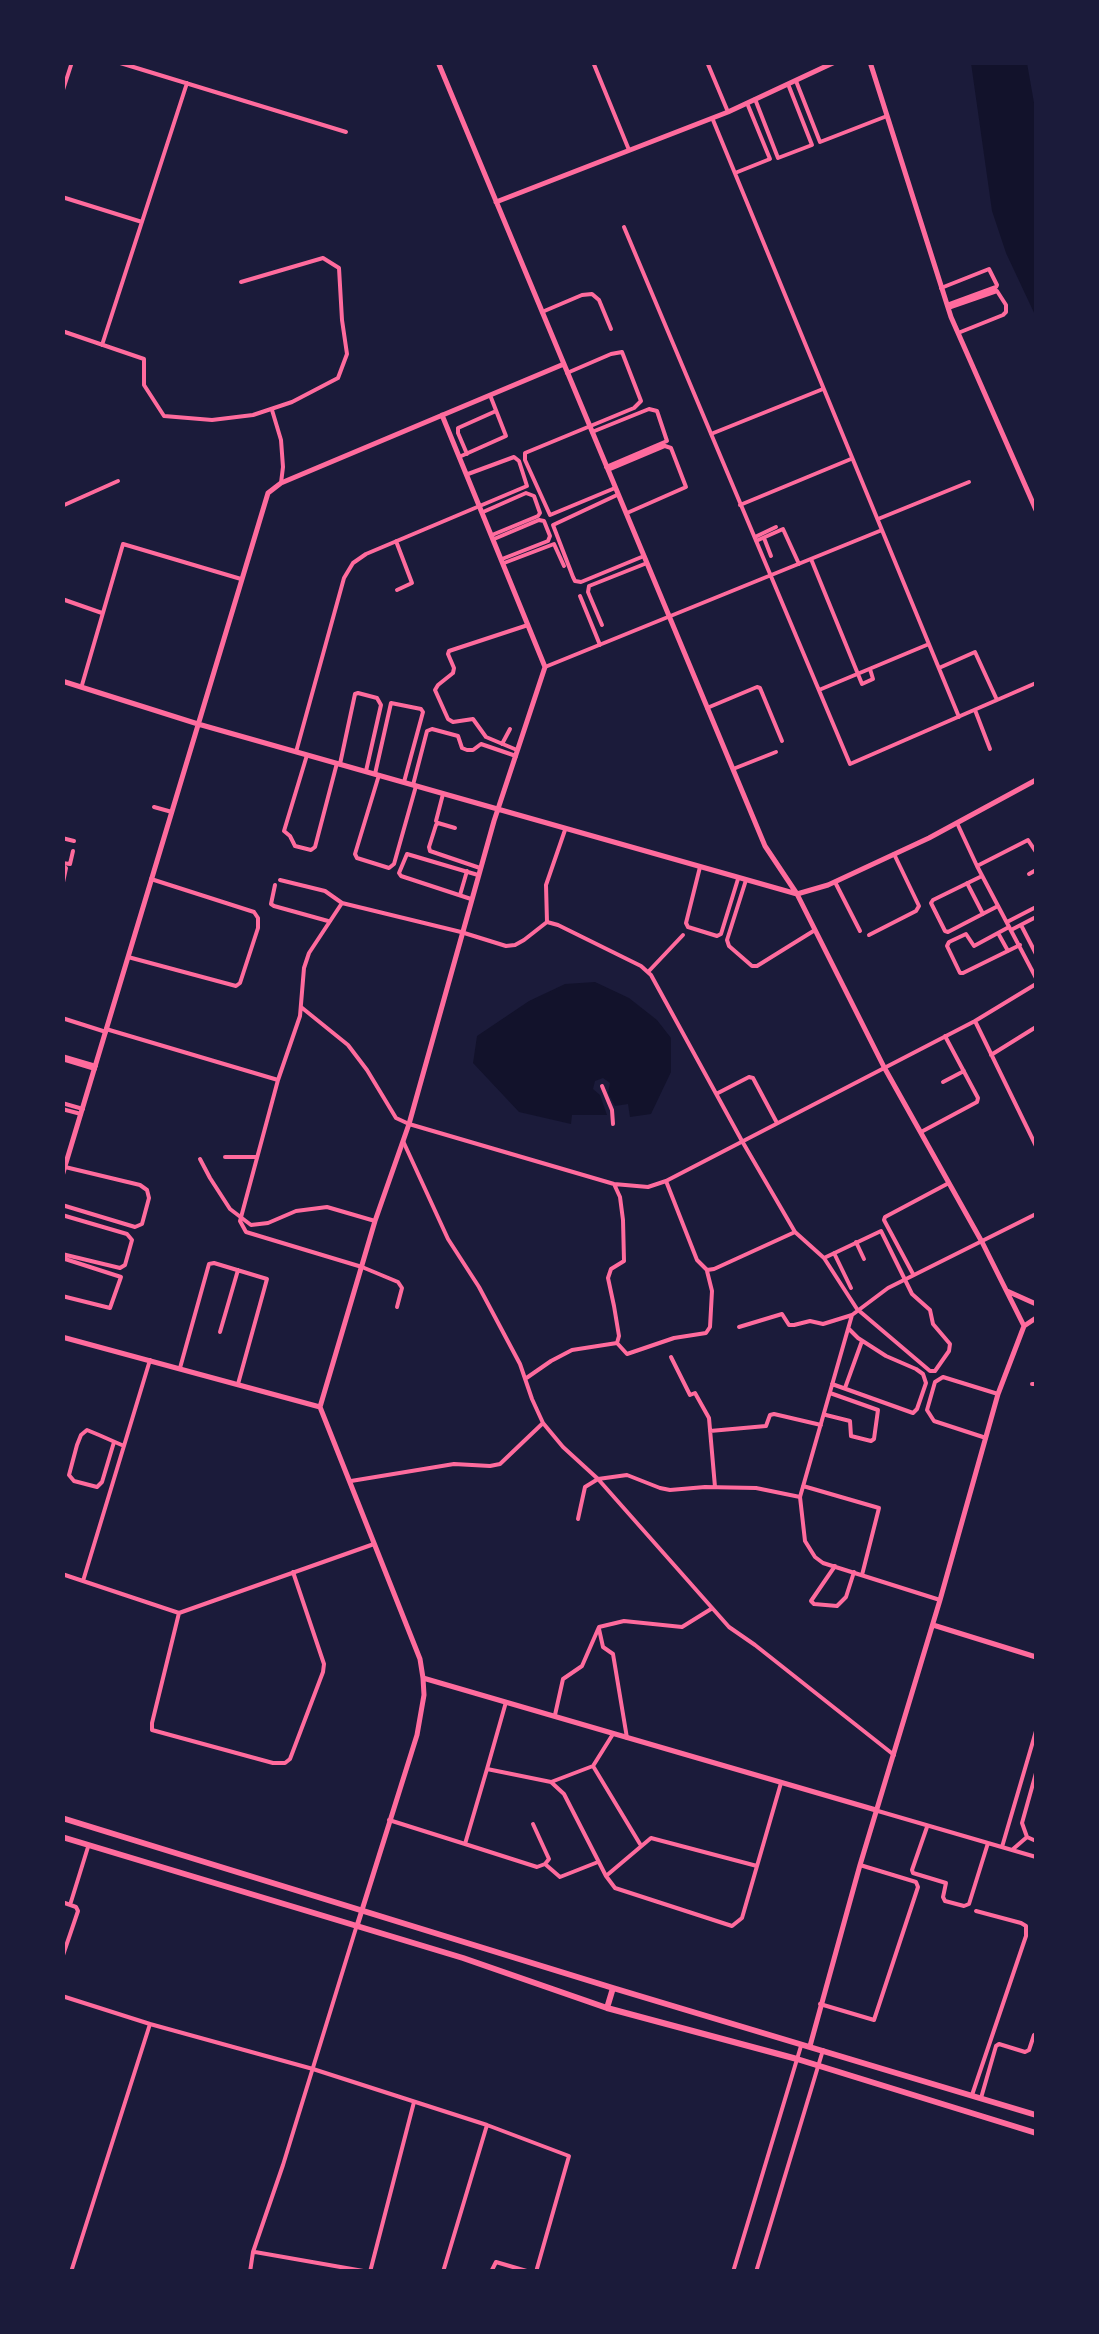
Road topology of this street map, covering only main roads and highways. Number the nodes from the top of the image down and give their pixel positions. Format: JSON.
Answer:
{"nodes":[{"id":1,"x":62,"y":1818,"type":"edge"},
{"id":2,"x":110,"y":1832,"type":"junction"},
{"id":3,"x":62,"y":1836,"type":"edge"},
{"id":4,"x":104,"y":1850,"type":"junction"},
{"id":5,"x":613,"y":1988,"type":"junction"},
{"id":6,"x":606,"y":2008,"type":"junction"},
{"id":7,"x":1036,"y":2115,"type":"edge"},
{"id":8,"x":1036,"y":2133,"type":"edge"}],
"edges":[{"from":1,"to":2,"type":"main road"},
{"from":2,"to":4,"type":"main road"},
{"from":2,"to":5,"type":"main road"},
{"from":3,"to":4,"type":"main road"},
{"from":4,"to":6,"type":"main road"},
{"from":5,"to":6,"type":"main road"},
{"from":5,"to":7,"type":"main road"},
{"from":6,"to":8,"type":"main road"}]}
